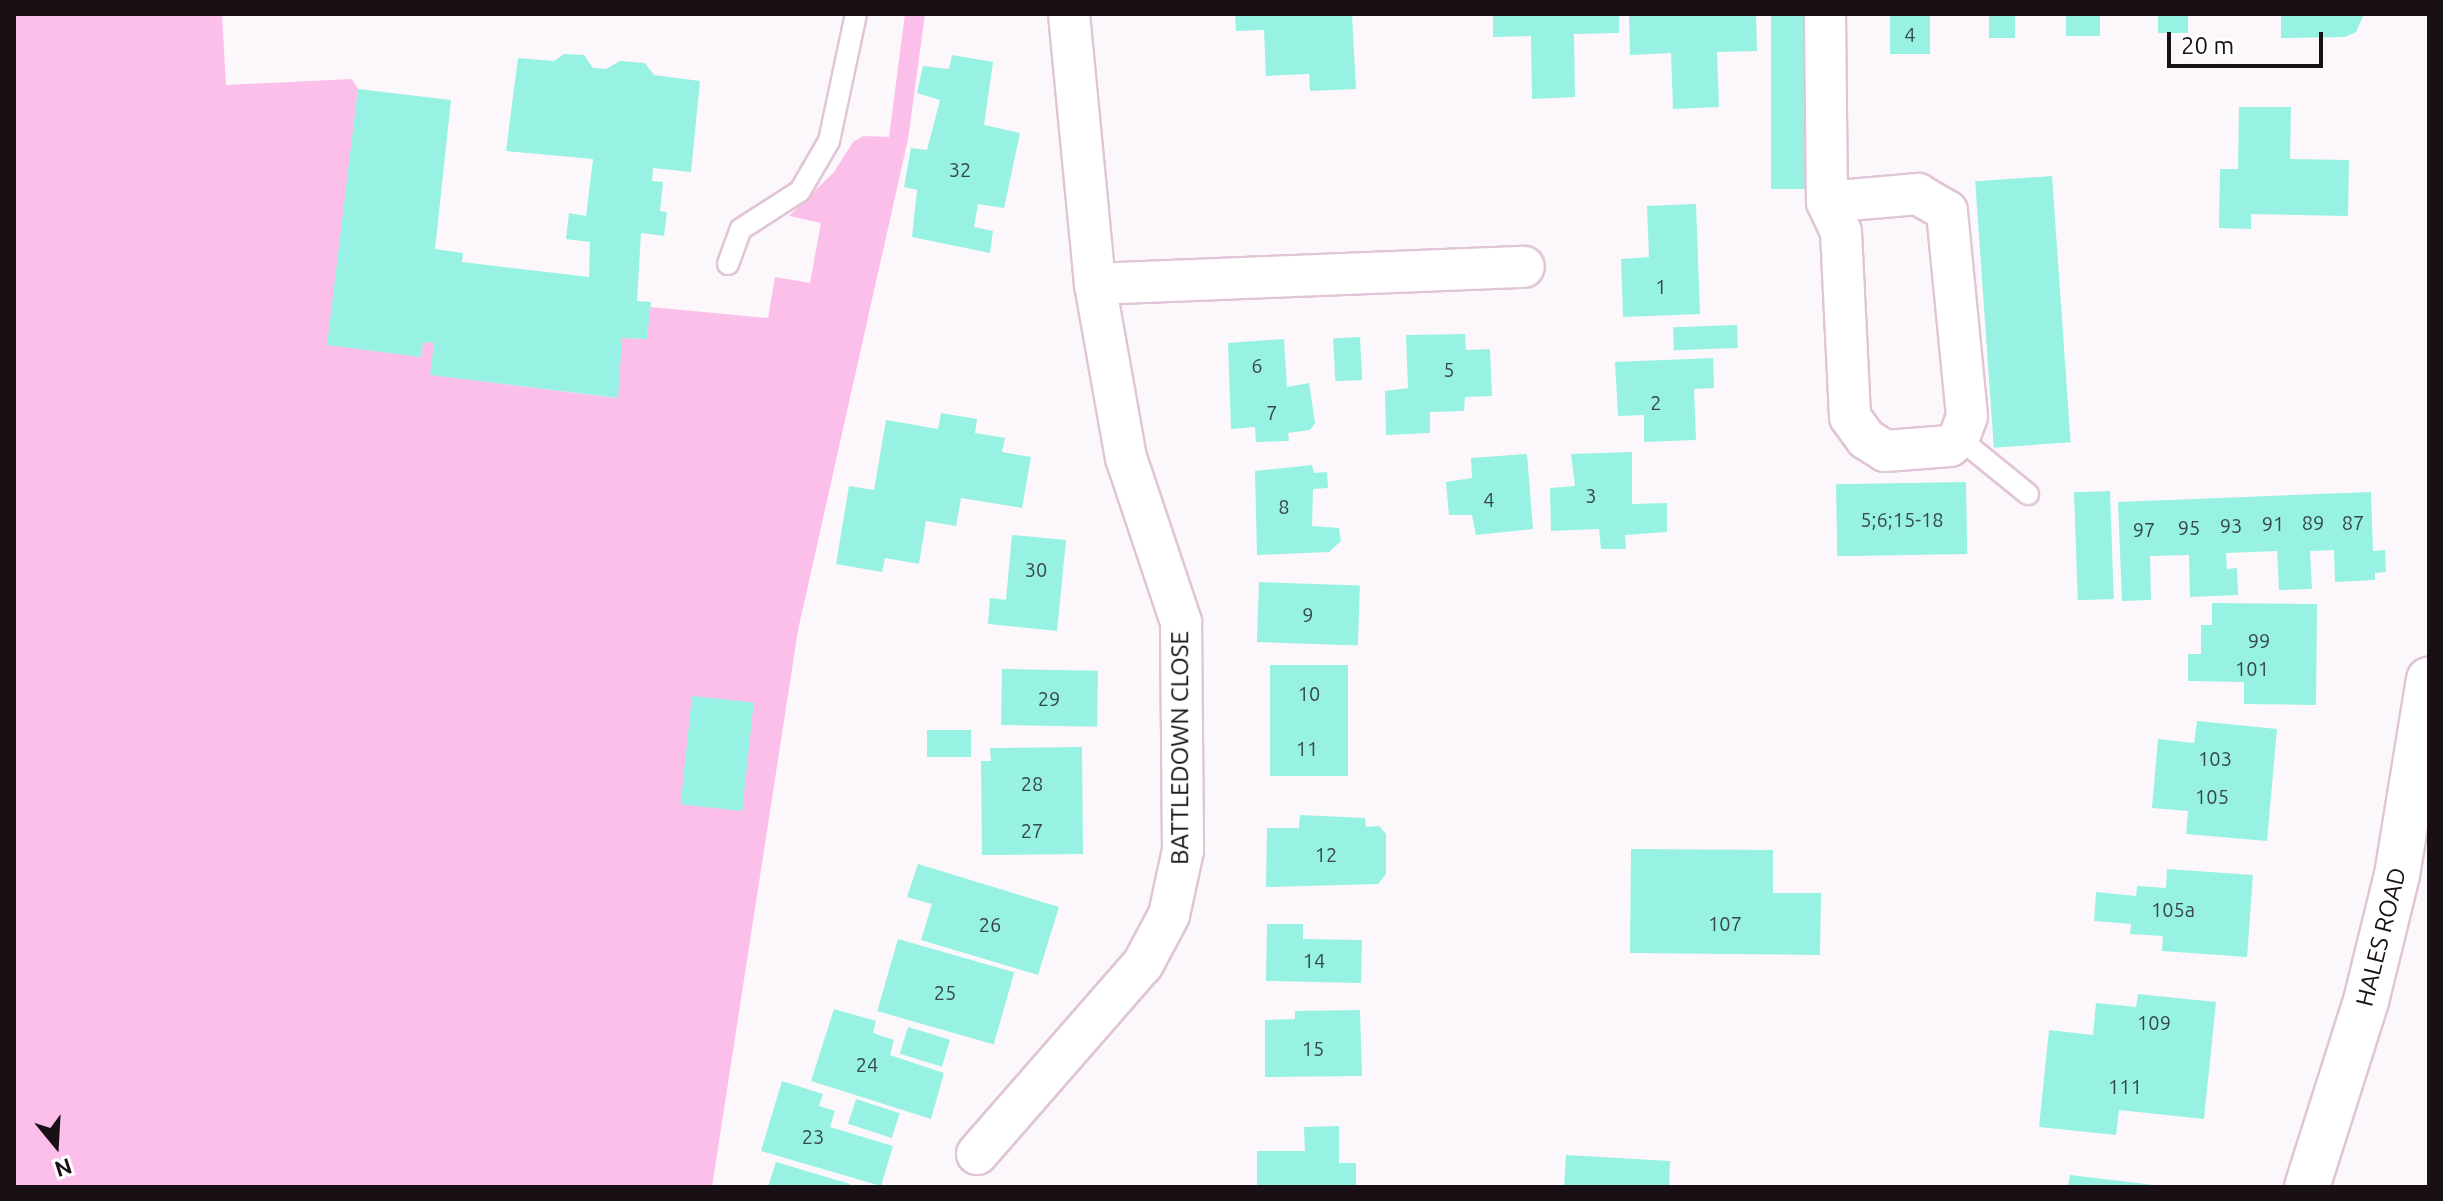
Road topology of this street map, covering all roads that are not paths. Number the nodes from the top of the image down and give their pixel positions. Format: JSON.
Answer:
{"nodes":[{"id":1,"x":856,"y":14,"type":"edge"},
{"id":2,"x":1069,"y":14,"type":"edge"},
{"id":3,"x":1825,"y":14,"type":"edge"},
{"id":4,"x":1827,"y":202,"type":"junction"},
{"id":5,"x":728,"y":264,"type":"dead end"},
{"id":6,"x":1524,"y":267,"type":"dead end"},
{"id":7,"x":1095,"y":284,"type":"junction"},
{"id":8,"x":1959,"y":438,"type":"junction"},
{"id":9,"x":2028,"y":494,"type":"dead end"},
{"id":10,"x":2429,"y":680,"type":"edge"},
{"id":11,"x":977,"y":1154,"type":"dead end"},
{"id":12,"x":2307,"y":1187,"type":"edge"}],
"edges":[{"from":1,"to":5,"type":"lane"},
{"from":2,"to":7,"type":"street","name":"BATTLEDOWN CLOSE"},
{"from":3,"to":4,"type":"street"},
{"from":4,"to":8,"type":"street"},
{"from":4,"to":8,"type":"street"},
{"from":6,"to":7,"type":"street"},
{"from":7,"to":11,"type":"street","name":"BATTLEDOWN CLOSE"},
{"from":8,"to":9,"type":"lane"},
{"from":10,"to":12,"type":"main road","name":"HALES ROAD"}]}
